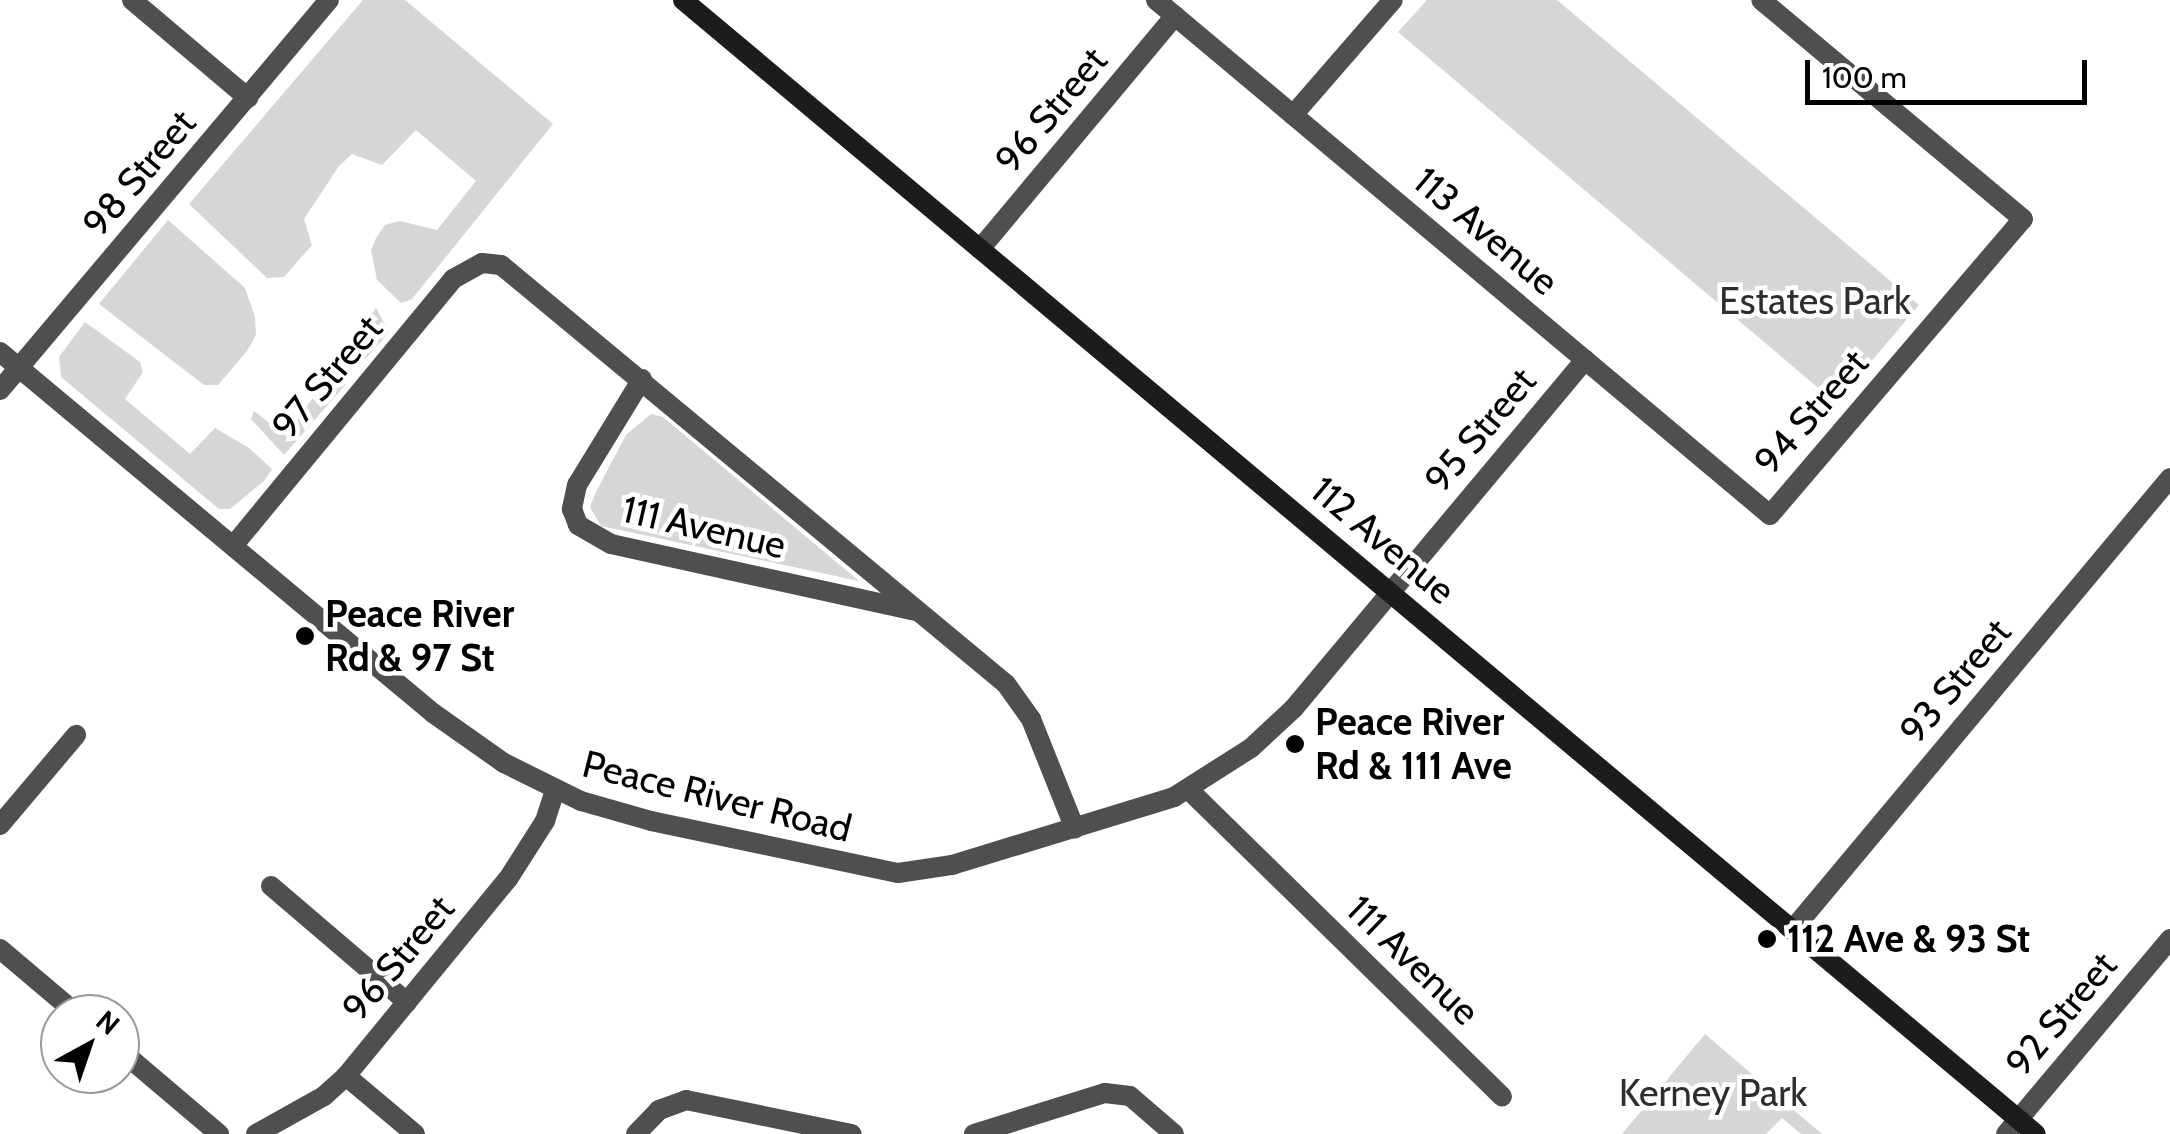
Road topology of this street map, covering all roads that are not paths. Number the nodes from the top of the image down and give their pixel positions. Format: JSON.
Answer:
{"nodes":[{"id":1,"x":132,"y":0,"type":"edge"},
{"id":2,"x":329,"y":0,"type":"edge"},
{"id":3,"x":684,"y":0,"type":"edge"},
{"id":4,"x":1156,"y":0,"type":"edge"},
{"id":5,"x":1393,"y":0,"type":"edge"},
{"id":6,"x":1762,"y":0,"type":"edge"},
{"id":7,"x":1175,"y":16,"type":"junction"},
{"id":8,"x":248,"y":98,"type":"junction"},
{"id":9,"x":1293,"y":114,"type":"junction"},
{"id":10,"x":980,"y":248,"type":"junction"},
{"id":11,"x":482,"y":263,"type":"joint"},
{"id":12,"x":0,"y":352,"type":"edge"},
{"id":13,"x":1585,"y":360,"type":"junction"},
{"id":14,"x":19,"y":367,"type":"junction"},
{"id":15,"x":642,"y":379,"type":"junction"},
{"id":16,"x":0,"y":390,"type":"edge"},
{"id":17,"x":2170,"y":478,"type":"edge"},
{"id":18,"x":1770,"y":514,"type":"joint"},
{"id":19,"x":233,"y":546,"type":"junction"},
{"id":20,"x":1391,"y":592,"type":"junction"},
{"id":21,"x":922,"y":612,"type":"junction"},
{"id":22,"x":76,"y":735,"type":"dead end"},
{"id":23,"x":1189,"y":790,"type":"junction"},
{"id":24,"x":556,"y":791,"type":"junction"},
{"id":25,"x":0,"y":824,"type":"edge"},
{"id":26,"x":1075,"y":828,"type":"junction"},
{"id":27,"x":271,"y":886,"type":"dead end"},
{"id":28,"x":1794,"y":928,"type":"junction"},
{"id":29,"x":2170,"y":939,"type":"edge"},
{"id":30,"x":0,"y":949,"type":"edge"},
{"id":31,"x":53,"y":994,"type":"edge"},
{"id":32,"x":407,"y":1002,"type":"junction"},
{"id":33,"x":140,"y":1067,"type":"edge"},
{"id":34,"x":346,"y":1076,"type":"junction"},
{"id":35,"x":1502,"y":1097,"type":"dead end"},
{"id":36,"x":2012,"y":1126,"type":"edge"},
{"id":37,"x":219,"y":1134,"type":"edge"},
{"id":38,"x":256,"y":1134,"type":"edge"},
{"id":39,"x":415,"y":1134,"type":"edge"},
{"id":40,"x":636,"y":1134,"type":"edge"},
{"id":41,"x":852,"y":1134,"type":"edge"},
{"id":42,"x":974,"y":1134,"type":"edge"},
{"id":43,"x":1174,"y":1134,"type":"edge"},
{"id":44,"x":2036,"y":1134,"type":"edge"}],
"edges":[{"from":1,"to":8,"type":"street"},
{"from":2,"to":8,"type":"street","name":"98 Street"},
{"from":3,"to":10,"type":"street","name":"112 Avenue"},
{"from":4,"to":7,"type":"street","name":"113 Avenue"},
{"from":5,"to":9,"type":"street"},
{"from":6,"to":18,"type":"street","name":"94 Street"},
{"from":7,"to":9,"type":"street","name":"113 Avenue"},
{"from":7,"to":10,"type":"street","name":"96 Street"},
{"from":8,"to":14,"type":"street","name":"98 Street"},
{"from":9,"to":13,"type":"street","name":"113 Avenue"},
{"from":10,"to":20,"type":"street","name":"112 Avenue"},
{"from":11,"to":15,"type":"street","name":"111 Avenue"},
{"from":11,"to":19,"type":"street","name":"97 Street"},
{"from":12,"to":14,"type":"street","name":"Peace River Road"},
{"from":13,"to":18,"type":"street","name":"113 Avenue"},
{"from":13,"to":20,"type":"street","name":"95 Street"},
{"from":14,"to":16,"type":"street","name":"98 Street"},
{"from":14,"to":19,"type":"street","name":"Peace River Road"},
{"from":15,"to":21,"type":"street","name":"111 Avenue"},
{"from":15,"to":21,"type":"street","name":"111 Avenue"},
{"from":17,"to":28,"type":"street","name":"93 Street"},
{"from":19,"to":24,"type":"street","name":"Peace River Road"},
{"from":20,"to":23,"type":"street","name":"Peace River Road"},
{"from":20,"to":28,"type":"street","name":"112 Avenue"},
{"from":21,"to":26,"type":"street","name":"111 Avenue"},
{"from":22,"to":25,"type":"street"},
{"from":23,"to":26,"type":"street","name":"Peace River Road"},
{"from":23,"to":35,"type":"street","name":"111 Avenue"},
{"from":24,"to":26,"type":"street","name":"Peace River Road"},
{"from":24,"to":32,"type":"street","name":"96 Street"},
{"from":27,"to":32,"type":"street"},
{"from":28,"to":36,"type":"street","name":"112 Avenue"},
{"from":29,"to":36,"type":"street","name":"92 Street"},
{"from":30,"to":31,"type":"street"},
{"from":32,"to":34,"type":"street","name":"96 Street"},
{"from":33,"to":37,"type":"street"},
{"from":34,"to":38,"type":"street","name":"96 Street"},
{"from":34,"to":39,"type":"street"},
{"from":36,"to":44,"type":"street","name":"112 Avenue"},
{"from":40,"to":41,"type":"street"},
{"from":42,"to":43,"type":"street"}]}
